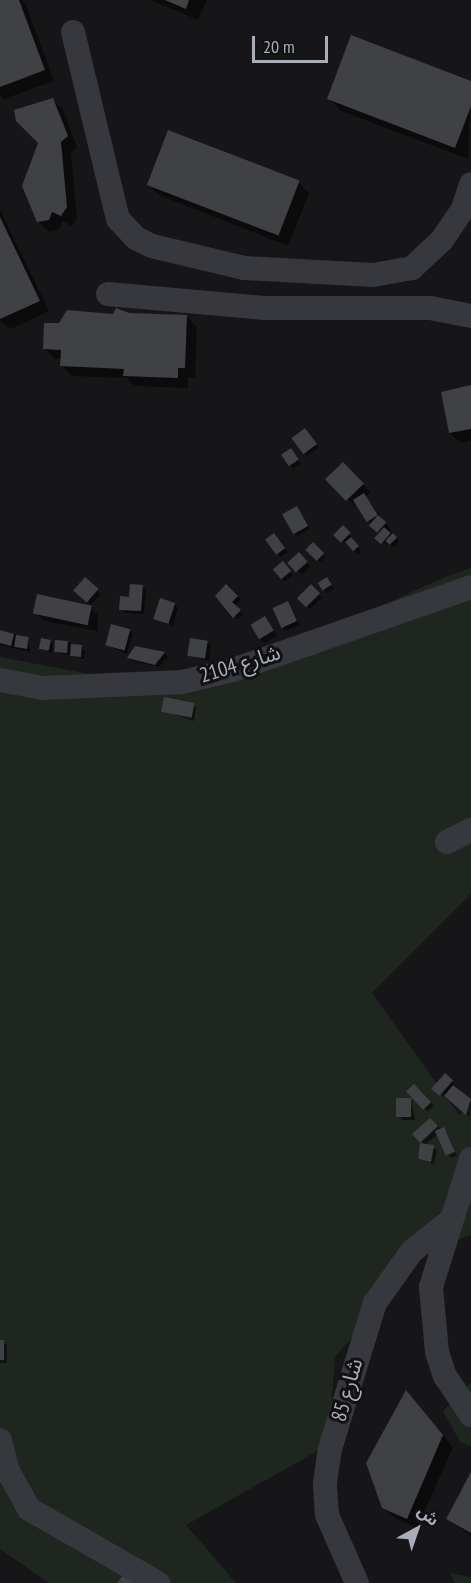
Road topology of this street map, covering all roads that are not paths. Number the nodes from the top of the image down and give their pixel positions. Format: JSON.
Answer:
{"nodes":[{"id":1,"x":73,"y":32,"type":"dead end"},
{"id":2,"x":471,"y":184,"type":"edge"},
{"id":3,"x":108,"y":294,"type":"dead end"},
{"id":4,"x":471,"y":316,"type":"edge"},
{"id":5,"x":471,"y":587,"type":"edge"},
{"id":6,"x":0,"y":680,"type":"edge"},
{"id":7,"x":471,"y":830,"type":"edge"},
{"id":8,"x":447,"y":842,"type":"dead end"},
{"id":9,"x":471,"y":1159,"type":"edge"},
{"id":10,"x":449,"y":1222,"type":"junction"},
{"id":11,"x":471,"y":1415,"type":"edge"},
{"id":12,"x":0,"y":1440,"type":"edge"},
{"id":13,"x":158,"y":1583,"type":"edge"},
{"id":14,"x":357,"y":1583,"type":"edge"}],
"edges":[{"from":1,"to":2,"type":"street"},
{"from":3,"to":4,"type":"street"},
{"from":5,"to":6,"type":"street","name":"شارع 2104"},
{"from":7,"to":8,"type":"street"},
{"from":9,"to":10,"type":"street"},
{"from":10,"to":11,"type":"street"},
{"from":10,"to":14,"type":"street","name":"شارع 85"},
{"from":12,"to":13,"type":"street"}]}
